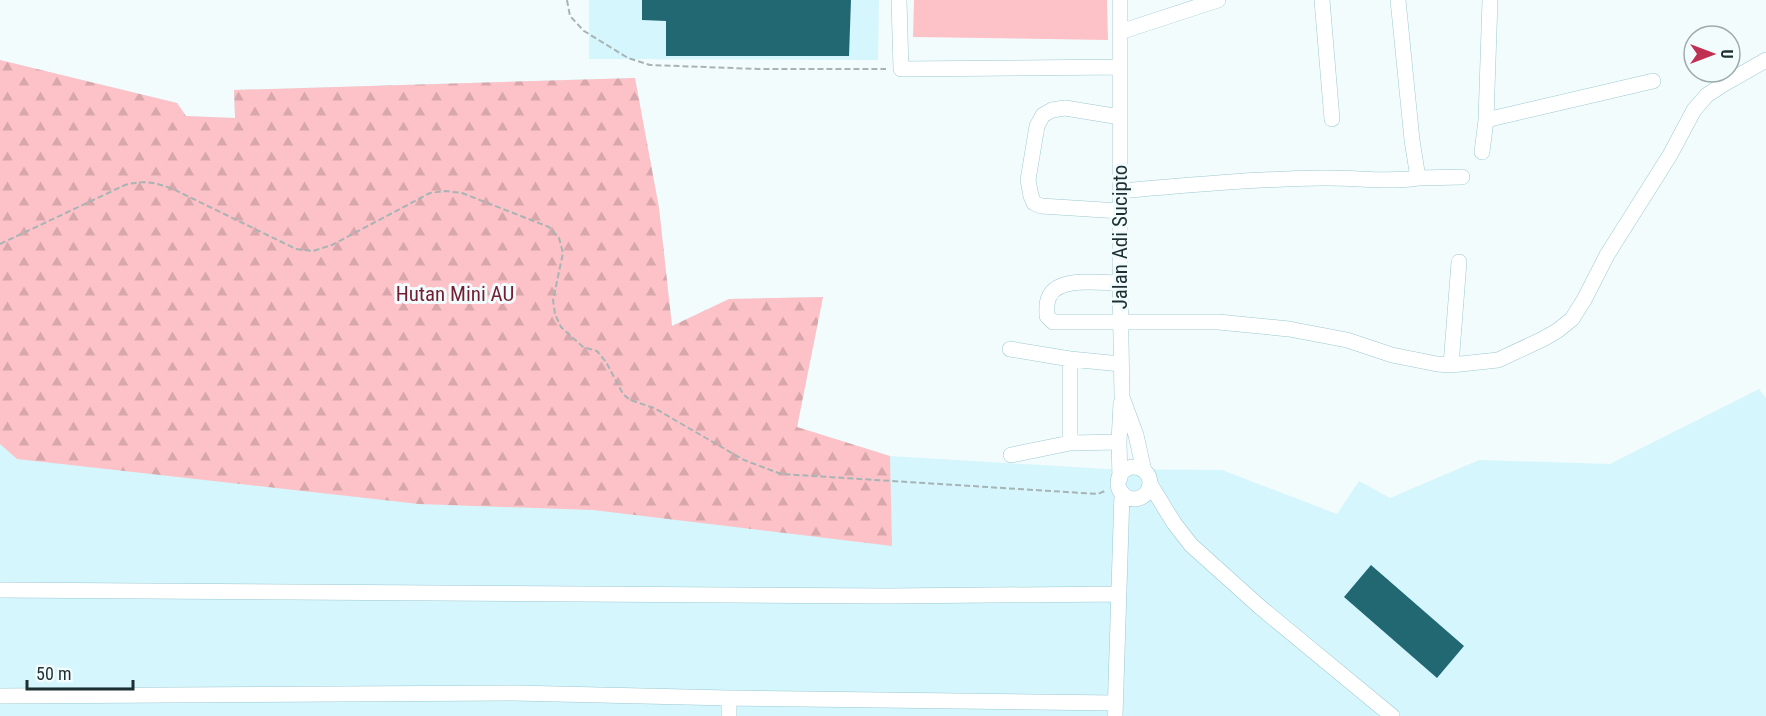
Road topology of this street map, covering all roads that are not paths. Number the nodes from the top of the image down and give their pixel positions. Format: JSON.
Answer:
{"nodes":[{"id":1,"x":899,"y":0,"type":"edge"},
{"id":2,"x":1120,"y":0,"type":"edge"},
{"id":3,"x":1218,"y":0,"type":"edge"},
{"id":4,"x":1322,"y":0,"type":"edge"},
{"id":5,"x":1398,"y":0,"type":"edge"},
{"id":6,"x":1490,"y":0,"type":"edge"},
{"id":7,"x":1120,"y":32,"type":"junction"},
{"id":8,"x":1766,"y":60,"type":"edge"},
{"id":9,"x":1120,"y":67,"type":"junction"},
{"id":10,"x":1653,"y":81,"type":"dead end"},
{"id":11,"x":1120,"y":117,"type":"junction"},
{"id":12,"x":1332,"y":119,"type":"dead end"},
{"id":13,"x":1486,"y":120,"type":"junction"},
{"id":14,"x":1482,"y":152,"type":"dead end"},
{"id":15,"x":1462,"y":177,"type":"dead end"},
{"id":16,"x":1418,"y":178,"type":"junction"},
{"id":17,"x":1120,"y":191,"type":"junction"},
{"id":18,"x":1120,"y":211,"type":"junction"},
{"id":19,"x":1459,"y":262,"type":"dead end"},
{"id":20,"x":1120,"y":283,"type":"junction"},
{"id":21,"x":1120,"y":323,"type":"junction"},
{"id":22,"x":1010,"y":349,"type":"dead end"},
{"id":23,"x":1070,"y":359,"type":"junction"},
{"id":24,"x":1121,"y":364,"type":"junction"},
{"id":25,"x":1451,"y":365,"type":"junction"},
{"id":26,"x":1122,"y":397,"type":"junction"},
{"id":27,"x":1119,"y":442,"type":"junction"},
{"id":28,"x":1070,"y":443,"type":"junction"},
{"id":29,"x":1011,"y":455,"type":"dead end"},
{"id":30,"x":1147,"y":478,"type":"junction"},
{"id":31,"x":1120,"y":486,"type":"junction"},
{"id":32,"x":0,"y":590,"type":"edge"},
{"id":33,"x":1119,"y":594,"type":"junction"},
{"id":34,"x":0,"y":696,"type":"edge"},
{"id":35,"x":729,"y":698,"type":"junction"},
{"id":36,"x":1115,"y":709,"type":"edge"},
{"id":37,"x":729,"y":716,"type":"edge"},
{"id":38,"x":1392,"y":716,"type":"edge"}],
"edges":[{"from":1,"to":9,"type":"street"},
{"from":2,"to":7,"type":"street","name":"Jalan Adi Sucipto"},
{"from":3,"to":7,"type":"street"},
{"from":4,"to":12,"type":"street"},
{"from":5,"to":16,"type":"street"},
{"from":6,"to":13,"type":"street"},
{"from":7,"to":9,"type":"street","name":"Jalan Adi Sucipto"},
{"from":8,"to":25,"type":"street"},
{"from":9,"to":11,"type":"street","name":"Jalan Adi Sucipto"},
{"from":10,"to":13,"type":"street"},
{"from":11,"to":17,"type":"street","name":"Jalan Adi Sucipto"},
{"from":11,"to":18,"type":"street"},
{"from":13,"to":14,"type":"street"},
{"from":15,"to":16,"type":"street"},
{"from":16,"to":17,"type":"street"},
{"from":17,"to":18,"type":"street","name":"Jalan Adi Sucipto"},
{"from":18,"to":20,"type":"street","name":"Jalan Adi Sucipto"},
{"from":19,"to":25,"type":"street"},
{"from":20,"to":21,"type":"street","name":"Jalan Adi Sucipto"},
{"from":20,"to":21,"type":"street"},
{"from":21,"to":24,"type":"street","name":"Jalan Adi Sucipto"},
{"from":21,"to":25,"type":"street"},
{"from":22,"to":23,"type":"street"},
{"from":23,"to":24,"type":"street"},
{"from":23,"to":28,"type":"street"},
{"from":24,"to":26,"type":"street","name":"Jalan Adi Sucipto"},
{"from":26,"to":27,"type":"street"},
{"from":26,"to":30,"type":"street","name":"Jalan Adi Sucipto"},
{"from":27,"to":28,"type":"street"},
{"from":27,"to":31,"type":"street"},
{"from":28,"to":29,"type":"street"},
{"from":30,"to":31,"type":"street"},
{"from":30,"to":31,"type":"street"},
{"from":30,"to":38,"type":"street","name":"Jalan Adi Sucipto"},
{"from":31,"to":33,"type":"street"},
{"from":32,"to":33,"type":"street"},
{"from":33,"to":36,"type":"street"},
{"from":34,"to":35,"type":"street"},
{"from":35,"to":36,"type":"street"},
{"from":35,"to":37,"type":"street"}]}
